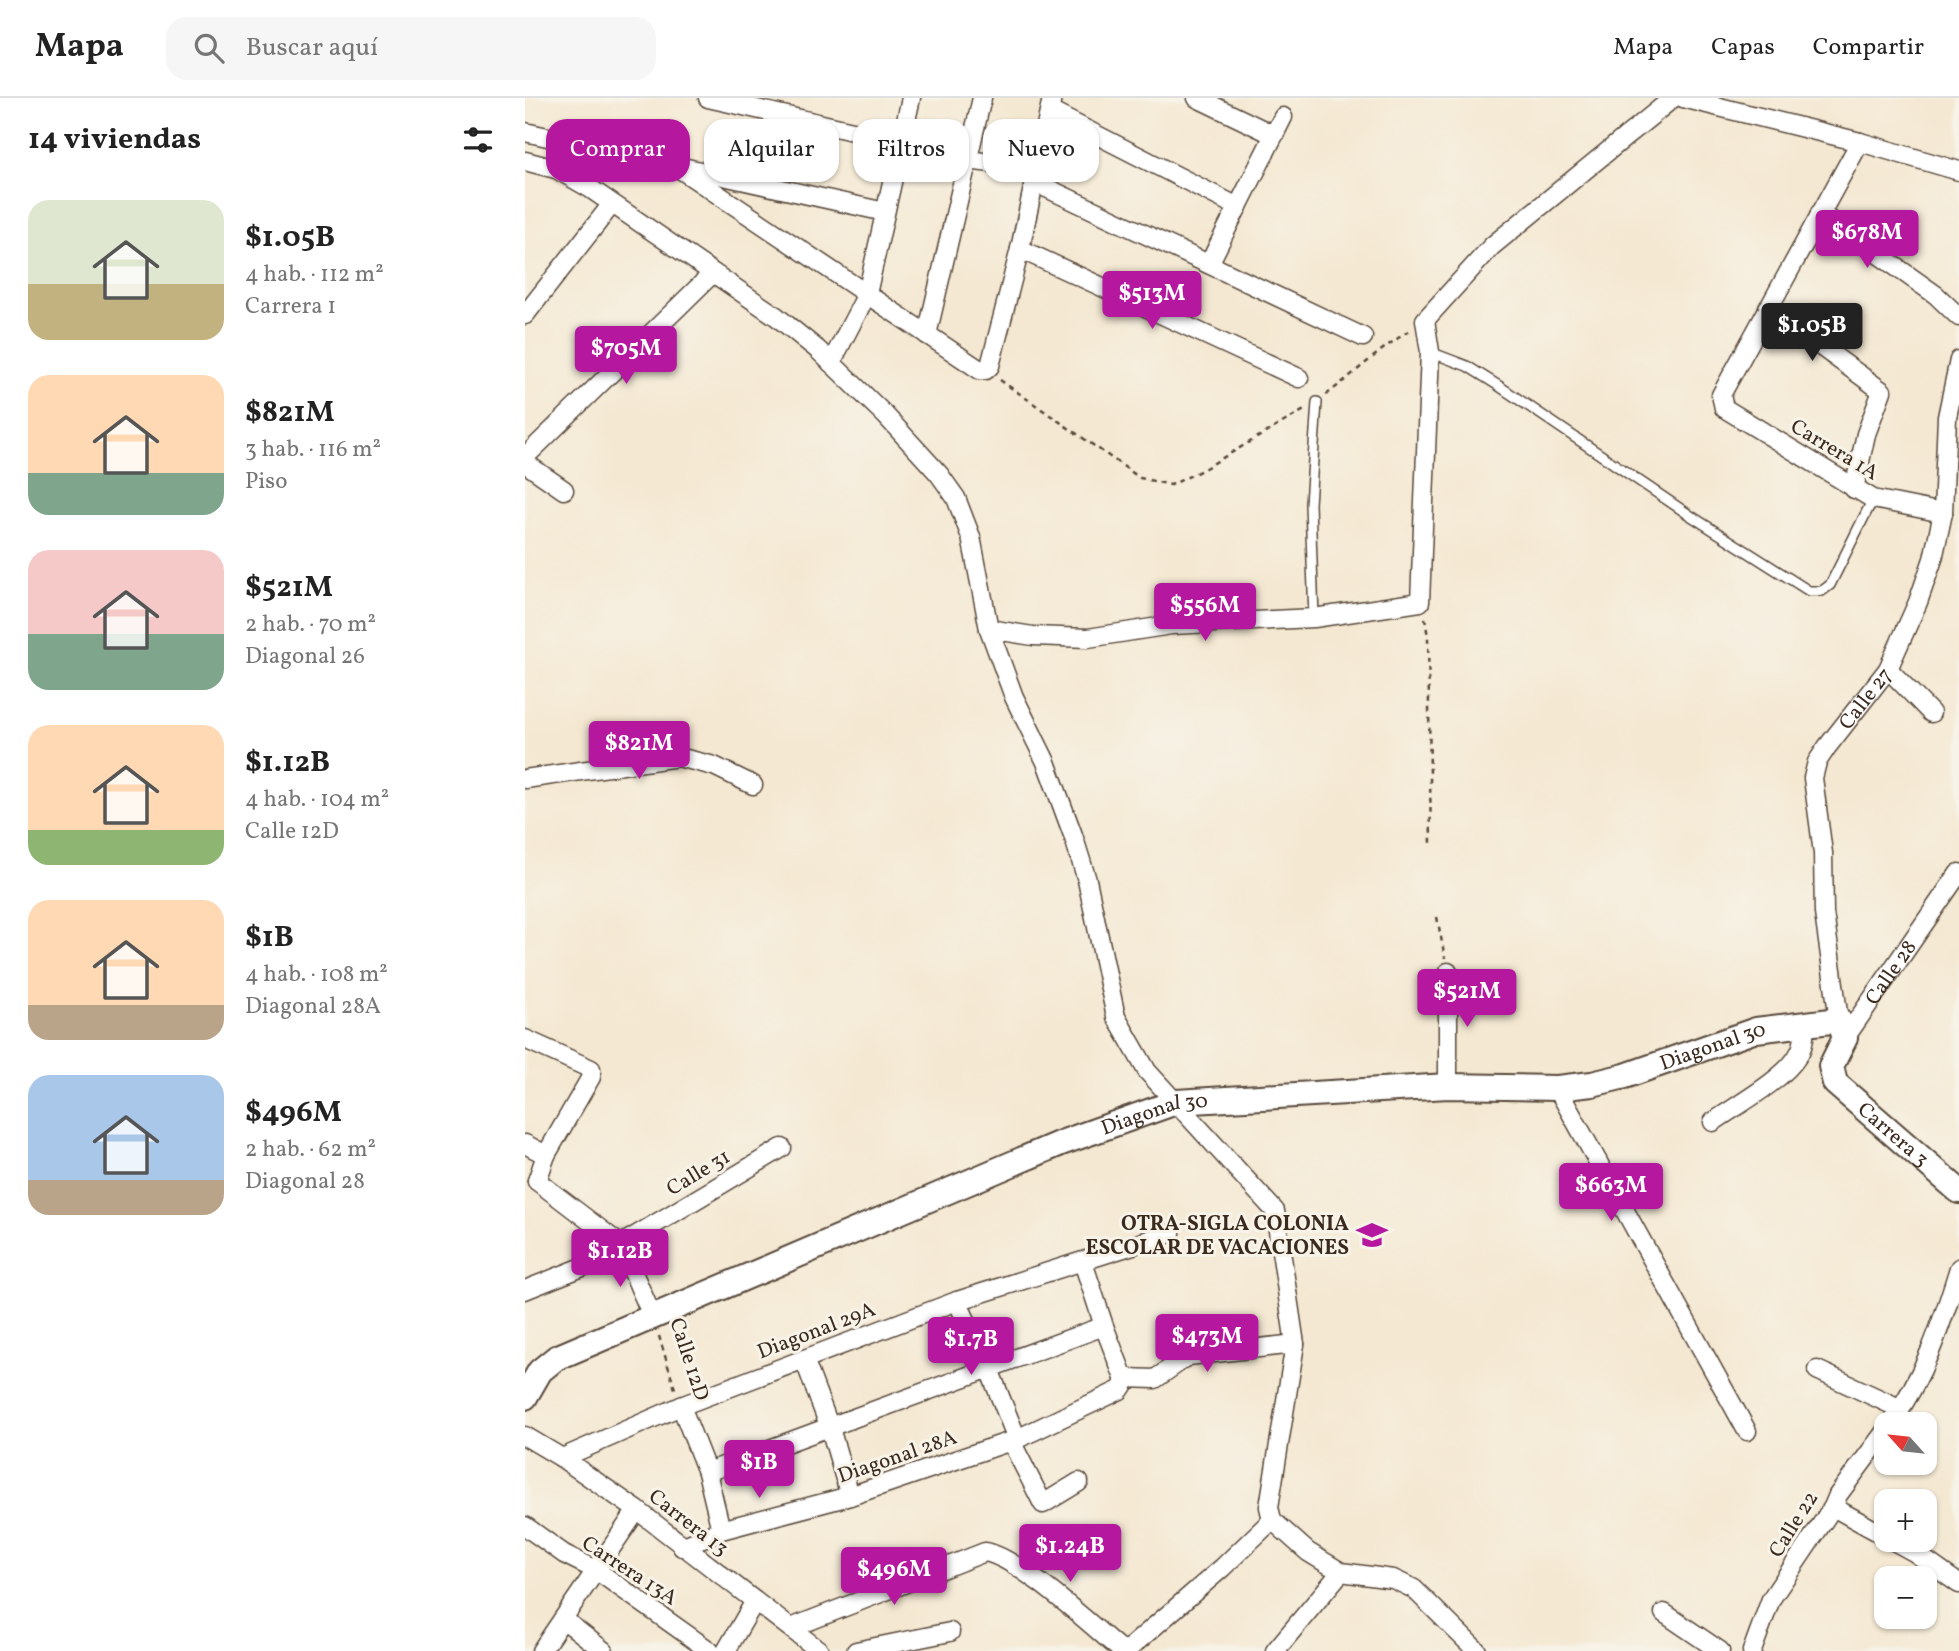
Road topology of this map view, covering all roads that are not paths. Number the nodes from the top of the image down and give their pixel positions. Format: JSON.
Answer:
{"nodes":[{"id":1,"x":708,"y":98,"type":"edge"},
{"id":2,"x":911,"y":98,"type":"edge"},
{"id":3,"x":982,"y":98,"type":"edge"},
{"id":4,"x":1197,"y":98,"type":"edge"},
{"id":5,"x":1673,"y":98,"type":"edge"},
{"id":6,"x":1682,"y":98,"type":"edge"},
{"id":7,"x":1051,"y":104,"type":"edge"},
{"id":8,"x":1283,"y":117,"type":"dead end"},
{"id":9,"x":906,"y":119,"type":"edge"},
{"id":10,"x":853,"y":131,"type":"edge"},
{"id":11,"x":525,"y":132,"type":"edge"},
{"id":12,"x":1273,"y":135,"type":"junction"},
{"id":13,"x":546,"y":137,"type":"edge"},
{"id":14,"x":1860,"y":142,"type":"junction"},
{"id":15,"x":969,"y":155,"type":"edge"},
{"id":16,"x":525,"y":161,"type":"edge"},
{"id":17,"x":690,"y":169,"type":"edge"},
{"id":18,"x":1959,"y":171,"type":"edge"},
{"id":19,"x":690,"y":176,"type":"edge"},
{"id":20,"x":892,"y":182,"type":"edge"},
{"id":21,"x":963,"y":182,"type":"edge"},
{"id":22,"x":1035,"y":182,"type":"edge"},
{"id":23,"x":1048,"y":182,"type":"edge"},
{"id":24,"x":612,"y":204,"type":"junction"},
{"id":25,"x":1238,"y":207,"type":"junction"},
{"id":26,"x":885,"y":212,"type":"junction"},
{"id":27,"x":1820,"y":213,"type":"junction"},
{"id":28,"x":1020,"y":249,"type":"junction"},
{"id":29,"x":1209,"y":264,"type":"junction"},
{"id":30,"x":713,"y":273,"type":"junction"},
{"id":31,"x":867,"y":295,"type":"junction"},
{"id":32,"x":1768,"y":308,"type":"junction"},
{"id":33,"x":525,"y":315,"type":"edge"},
{"id":34,"x":1959,"y":317,"type":"edge"},
{"id":35,"x":927,"y":335,"type":"junction"},
{"id":36,"x":1363,"y":337,"type":"dead end"},
{"id":37,"x":1430,"y":352,"type":"junction"},
{"id":38,"x":1959,"y":360,"type":"edge"},
{"id":39,"x":831,"y":363,"type":"junction"},
{"id":40,"x":1300,"y":378,"type":"dead end"},
{"id":41,"x":1317,"y":402,"type":"road end"},
{"id":42,"x":525,"y":457,"type":"edge"},
{"id":43,"x":525,"y":463,"type":"edge"},
{"id":44,"x":1854,"y":489,"type":"junction"},
{"id":45,"x":564,"y":490,"type":"dead end"},
{"id":46,"x":1873,"y":499,"type":"junction"},
{"id":47,"x":1948,"y":507,"type":"edge"},
{"id":48,"x":1314,"y":618,"type":"junction"},
{"id":49,"x":989,"y":629,"type":"junction"},
{"id":50,"x":1888,"y":669,"type":"junction"},
{"id":51,"x":1931,"y":713,"type":"dead end"},
{"id":52,"x":525,"y":779,"type":"edge"},
{"id":53,"x":754,"y":785,"type":"dead end"},
{"id":54,"x":1959,"y":873,"type":"edge"},
{"id":55,"x":1448,"y":972,"type":"road end"},
{"id":56,"x":1804,"y":1025,"type":"junction"},
{"id":57,"x":1842,"y":1029,"type":"junction"},
{"id":58,"x":525,"y":1039,"type":"edge"},
{"id":59,"x":1832,"y":1075,"type":"joint"},
{"id":60,"x":1448,"y":1086,"type":"junction"},
{"id":61,"x":1557,"y":1088,"type":"junction"},
{"id":62,"x":1176,"y":1102,"type":"junction"},
{"id":63,"x":1713,"y":1122,"type":"dead end"},
{"id":64,"x":525,"y":1144,"type":"edge"},
{"id":65,"x":782,"y":1148,"type":"dead end"},
{"id":66,"x":546,"y":1155,"type":"junction"},
{"id":67,"x":531,"y":1183,"type":"edge"},
{"id":68,"x":1959,"y":1191,"type":"edge"},
{"id":69,"x":1171,"y":1233,"type":"dead end"},
{"id":70,"x":621,"y":1245,"type":"junction"},
{"id":71,"x":1083,"y":1262,"type":"junction"},
{"id":72,"x":1959,"y":1268,"type":"edge"},
{"id":73,"x":525,"y":1290,"type":"edge"},
{"id":74,"x":957,"y":1301,"type":"junction"},
{"id":75,"x":653,"y":1318,"type":"junction"},
{"id":76,"x":1104,"y":1326,"type":"junction"},
{"id":77,"x":1295,"y":1344,"type":"junction"},
{"id":78,"x":804,"y":1359,"type":"junction"},
{"id":79,"x":989,"y":1369,"type":"junction"},
{"id":80,"x":1817,"y":1370,"type":"dead end"},
{"id":81,"x":1122,"y":1384,"type":"junction"},
{"id":82,"x":525,"y":1397,"type":"edge"},
{"id":83,"x":681,"y":1406,"type":"junction"},
{"id":84,"x":1901,"y":1409,"type":"junction"},
{"id":85,"x":1899,"y":1412,"type":"edge"},
{"id":86,"x":830,"y":1428,"type":"junction"},
{"id":87,"x":1747,"y":1431,"type":"dead end"},
{"id":88,"x":525,"y":1436,"type":"edge"},
{"id":89,"x":1014,"y":1440,"type":"junction"},
{"id":90,"x":1874,"y":1447,"type":"edge"},
{"id":91,"x":562,"y":1458,"type":"junction"},
{"id":92,"x":707,"y":1472,"type":"junction"},
{"id":93,"x":1079,"y":1482,"type":"dead end"},
{"id":94,"x":850,"y":1496,"type":"junction"},
{"id":95,"x":1833,"y":1507,"type":"junction"},
{"id":96,"x":638,"y":1510,"type":"junction"},
{"id":97,"x":1272,"y":1520,"type":"junction"},
{"id":98,"x":525,"y":1526,"type":"edge"},
{"id":99,"x":721,"y":1530,"type":"junction"},
{"id":100,"x":1874,"y":1530,"type":"edge"},
{"id":101,"x":682,"y":1547,"type":"junction"},
{"id":102,"x":1914,"y":1552,"type":"edge"},
{"id":103,"x":596,"y":1570,"type":"junction"},
{"id":104,"x":1341,"y":1572,"type":"junction"},
{"id":105,"x":1959,"y":1584,"type":"edge"},
{"id":106,"x":755,"y":1601,"type":"junction"},
{"id":107,"x":1664,"y":1613,"type":"dead end"},
{"id":108,"x":563,"y":1619,"type":"junction"},
{"id":109,"x":791,"y":1628,"type":"junction"},
{"id":110,"x":950,"y":1632,"type":"dead end"},
{"id":111,"x":541,"y":1651,"type":"edge"},
{"id":112,"x":604,"y":1651,"type":"edge"},
{"id":113,"x":710,"y":1651,"type":"edge"},
{"id":114,"x":726,"y":1651,"type":"edge"},
{"id":115,"x":820,"y":1651,"type":"edge"},
{"id":116,"x":856,"y":1651,"type":"edge"},
{"id":117,"x":1124,"y":1651,"type":"edge"},
{"id":118,"x":1275,"y":1651,"type":"edge"},
{"id":119,"x":1477,"y":1651,"type":"edge"},
{"id":120,"x":1720,"y":1651,"type":"edge"},
{"id":121,"x":1752,"y":1651,"type":"edge"}],
"edges":[{"from":1,"to":10,"type":"street"},
{"from":2,"to":9,"type":"street"},
{"from":3,"to":15,"type":"street"},
{"from":4,"to":12,"type":"street"},
{"from":5,"to":37,"type":"street"},
{"from":6,"to":14,"type":"street"},
{"from":7,"to":25,"type":"street"},
{"from":8,"to":12,"type":"street"},
{"from":11,"to":13,"type":"street"},
{"from":12,"to":25,"type":"street"},
{"from":14,"to":18,"type":"street"},
{"from":14,"to":27,"type":"street"},
{"from":16,"to":24,"type":"street"},
{"from":17,"to":26,"type":"street"},
{"from":19,"to":31,"type":"street"},
{"from":20,"to":26,"type":"street"},
{"from":21,"to":35,"type":"street"},
{"from":22,"to":28,"type":"street"},
{"from":23,"to":29,"type":"street"},
{"from":24,"to":30,"type":"street"},
{"from":24,"to":33,"type":"street"},
{"from":25,"to":29,"type":"street"},
{"from":26,"to":31,"type":"street"},
{"from":27,"to":32,"type":"street"},
{"from":27,"to":34,"type":"street"},
{"from":28,"to":35,"type":"street"},
{"from":28,"to":40,"type":"street"},
{"from":29,"to":36,"type":"street"},
{"from":30,"to":39,"type":"street"},
{"from":30,"to":42,"type":"street"},
{"from":31,"to":35,"type":"street"},
{"from":31,"to":39,"type":"street"},
{"from":32,"to":44,"type":"street"},
{"from":32,"to":44,"type":"street","name":"Carrera 1A"},
{"from":37,"to":46,"type":"lane"},
{"from":37,"to":48,"type":"street"},
{"from":38,"to":47,"type":"street","name":"Calle 27"},
{"from":39,"to":49,"type":"street"},
{"from":41,"to":48,"type":"lane"},
{"from":43,"to":45,"type":"street"},
{"from":44,"to":46,"type":"street","name":"Carrera 1A"},
{"from":46,"to":47,"type":"street","name":"Carrera 1A"},
{"from":47,"to":50,"type":"street","name":"Calle 27"},
{"from":48,"to":49,"type":"street"},
{"from":49,"to":62,"type":"street"},
{"from":50,"to":51,"type":"street"},
{"from":50,"to":57,"type":"street","name":"Calle 27"},
{"from":52,"to":53,"type":"street"},
{"from":54,"to":57,"type":"street","name":"Calle 28"},
{"from":55,"to":60,"type":"street"},
{"from":56,"to":57,"type":"street","name":"Diagonal 30"},
{"from":56,"to":61,"type":"street","name":"Diagonal 30"},
{"from":56,"to":63,"type":"street"},
{"from":57,"to":59,"type":"street","name":"Calle 28"},
{"from":58,"to":66,"type":"street"},
{"from":59,"to":68,"type":"street","name":"Carrera 3"},
{"from":60,"to":61,"type":"street","name":"Diagonal 30"},
{"from":60,"to":62,"type":"street","name":"Diagonal 30"},
{"from":61,"to":87,"type":"street"},
{"from":62,"to":75,"type":"street","name":"Diagonal 30"},
{"from":62,"to":77,"type":"street"},
{"from":64,"to":66,"type":"street"},
{"from":65,"to":70,"type":"street","name":"Calle 31"},
{"from":66,"to":67,"type":"street"},
{"from":67,"to":70,"type":"street"},
{"from":69,"to":71,"type":"street","name":"Diagonal 29A"},
{"from":70,"to":73,"type":"street","name":"Calle 31"},
{"from":70,"to":75,"type":"street","name":"Calle 12D"},
{"from":71,"to":74,"type":"street","name":"Diagonal 29A"},
{"from":71,"to":76,"type":"street"},
{"from":72,"to":84,"type":"street"},
{"from":74,"to":78,"type":"street","name":"Diagonal 29A"},
{"from":74,"to":79,"type":"street"},
{"from":75,"to":82,"type":"street","name":"Diagonal 30"},
{"from":76,"to":79,"type":"street"},
{"from":76,"to":81,"type":"street"},
{"from":77,"to":81,"type":"street"},
{"from":77,"to":97,"type":"street"},
{"from":78,"to":83,"type":"street","name":"Diagonal 29A"},
{"from":78,"to":86,"type":"street"},
{"from":79,"to":86,"type":"street"},
{"from":79,"to":89,"type":"street"},
{"from":80,"to":84,"type":"street"},
{"from":81,"to":89,"type":"street","name":"Diagonal 28A"},
{"from":83,"to":91,"type":"street","name":"Diagonal 29A"},
{"from":83,"to":92,"type":"street","name":"Calle 12D"},
{"from":84,"to":85,"type":"street"},
{"from":86,"to":92,"type":"street"},
{"from":86,"to":94,"type":"street"},
{"from":88,"to":91,"type":"street","name":"Carrera 13"},
{"from":89,"to":93,"type":"street"},
{"from":89,"to":94,"type":"street","name":"Diagonal 28A"},
{"from":90,"to":95,"type":"street","name":"Calle 22"},
{"from":91,"to":96,"type":"street","name":"Carrera 13"},
{"from":92,"to":99,"type":"street","name":"Calle 12D"},
{"from":94,"to":99,"type":"street","name":"Diagonal 28A"},
{"from":95,"to":100,"type":"street"},
{"from":95,"to":121,"type":"street","name":"Calle 22"},
{"from":96,"to":101,"type":"street","name":"Carrera 13"},
{"from":96,"to":103,"type":"street"},
{"from":97,"to":104,"type":"street"},
{"from":97,"to":117,"type":"street"},
{"from":98,"to":103,"type":"street","name":"Carrera 13A"},
{"from":99,"to":101,"type":"street","name":"Diagonal 28A"},
{"from":101,"to":106,"type":"street","name":"Carrera 13"},
{"from":102,"to":105,"type":"street"},
{"from":103,"to":108,"type":"street"},
{"from":103,"to":113,"type":"street","name":"Carrera 13A"},
{"from":104,"to":118,"type":"street"},
{"from":104,"to":119,"type":"street"},
{"from":106,"to":109,"type":"street","name":"Carrera 13"},
{"from":106,"to":114,"type":"street"},
{"from":107,"to":120,"type":"street"},
{"from":108,"to":111,"type":"street"},
{"from":108,"to":112,"type":"street"},
{"from":109,"to":115,"type":"street","name":"Carrera 13"},
{"from":109,"to":117,"type":"street"},
{"from":110,"to":116,"type":"street"}]}
